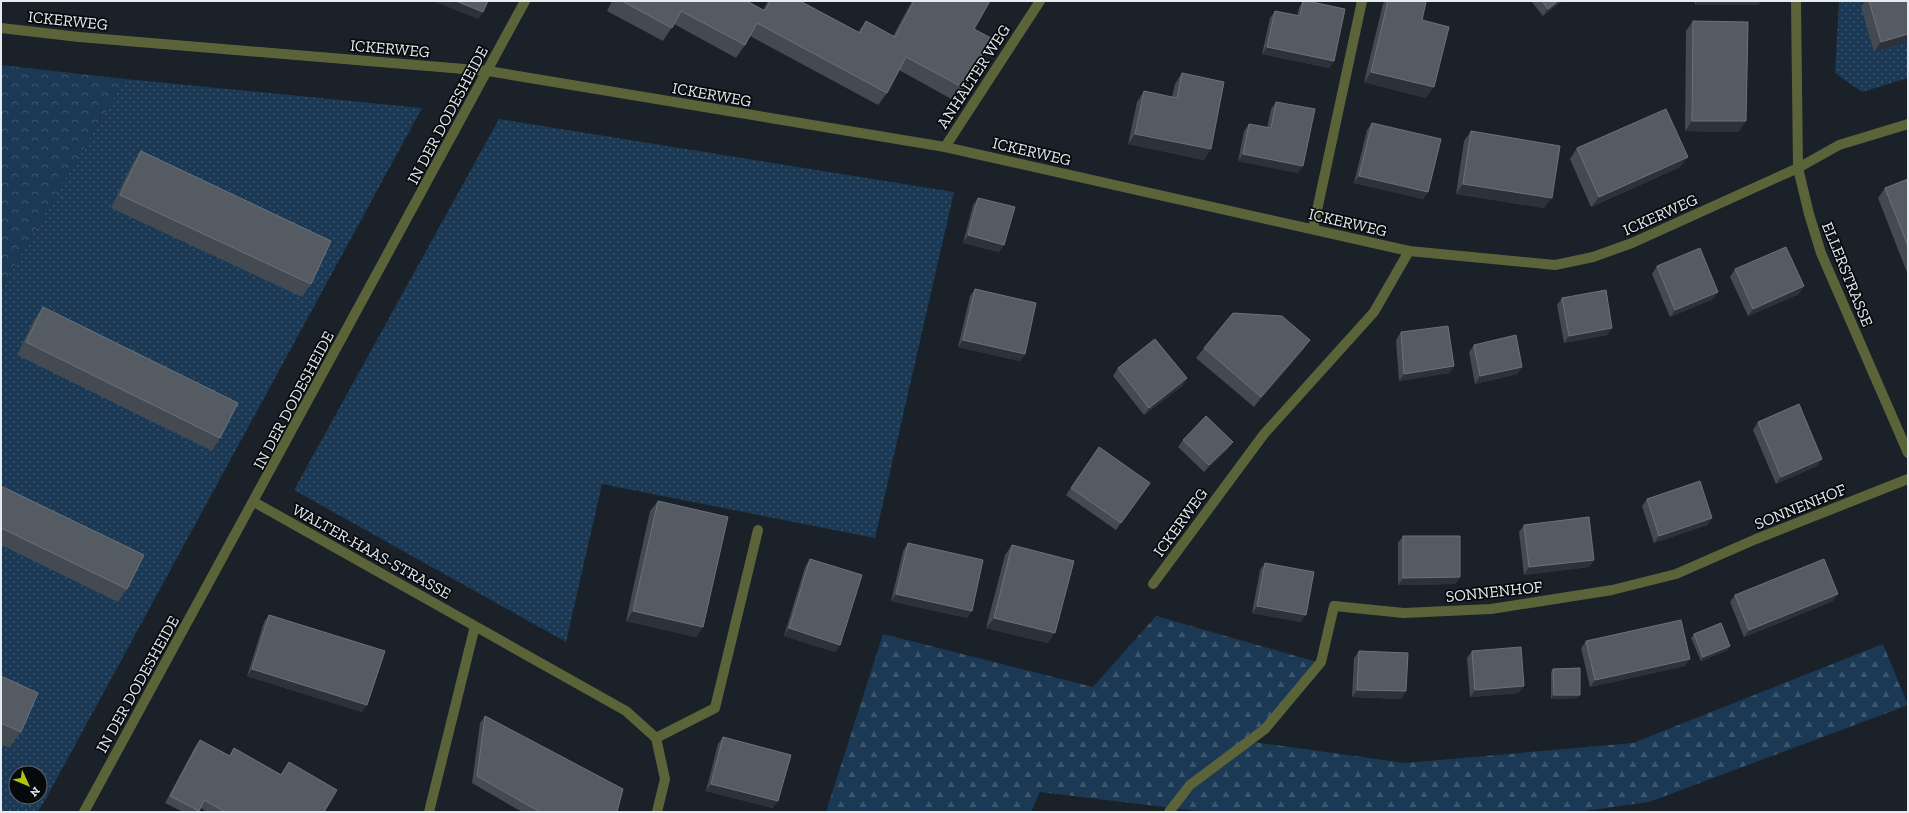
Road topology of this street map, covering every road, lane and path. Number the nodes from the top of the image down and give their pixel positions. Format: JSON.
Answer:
{"nodes":[{"id":1,"x":525,"y":1,"type":"edge"},
{"id":2,"x":1040,"y":1,"type":"edge"},
{"id":3,"x":1362,"y":1,"type":"edge"},
{"id":4,"x":1796,"y":1,"type":"edge"},
{"id":5,"x":1,"y":28,"type":"edge"},
{"id":6,"x":488,"y":71,"type":"junction"},
{"id":7,"x":1908,"y":124,"type":"edge"},
{"id":8,"x":945,"y":147,"type":"junction"},
{"id":9,"x":1798,"y":168,"type":"junction"},
{"id":10,"x":1313,"y":229,"type":"junction"},
{"id":11,"x":1409,"y":251,"type":"junction"},
{"id":12,"x":1908,"y":453,"type":"edge"},
{"id":13,"x":1908,"y":479,"type":"edge"},
{"id":14,"x":254,"y":502,"type":"junction"},
{"id":15,"x":758,"y":530,"type":"dead end"},
{"id":16,"x":1153,"y":584,"type":"dead end"},
{"id":17,"x":475,"y":626,"type":"junction"},
{"id":18,"x":656,"y":738,"type":"junction"},
{"id":19,"x":84,"y":812,"type":"edge"},
{"id":20,"x":429,"y":812,"type":"edge"},
{"id":21,"x":658,"y":812,"type":"edge"},
{"id":22,"x":1170,"y":812,"type":"edge"}],
"edges":[{"from":1,"to":6,"type":"street","name":"IN DER DODESHEIDE"},
{"from":2,"to":8,"type":"street","name":"ANHALTER WEG"},
{"from":3,"to":10,"type":"street"},
{"from":4,"to":9,"type":"street","name":"ELLERSTRASSE"},
{"from":5,"to":6,"type":"street","name":"ICKERWEG"},
{"from":6,"to":8,"type":"street","name":"ICKERWEG"},
{"from":6,"to":14,"type":"street","name":"IN DER DODESHEIDE"},
{"from":7,"to":9,"type":"street","name":"ICKERWEG"},
{"from":8,"to":10,"type":"street","name":"ICKERWEG"},
{"from":9,"to":11,"type":"street","name":"ICKERWEG"},
{"from":9,"to":12,"type":"street","name":"ELLERSTRASSE"},
{"from":10,"to":11,"type":"street","name":"ICKERWEG"},
{"from":11,"to":16,"type":"street","name":"ICKERWEG"},
{"from":13,"to":22,"type":"street","name":"SONNENHOF"},
{"from":14,"to":17,"type":"street","name":"WALTER-HAAS-STRASSE"},
{"from":14,"to":19,"type":"street","name":"IN DER DODESHEIDE"},
{"from":15,"to":18,"type":"street"},
{"from":17,"to":18,"type":"street","name":"WALTER-HAAS-STRASSE"},
{"from":17,"to":20,"type":"street"},
{"from":18,"to":21,"type":"street"}]}
